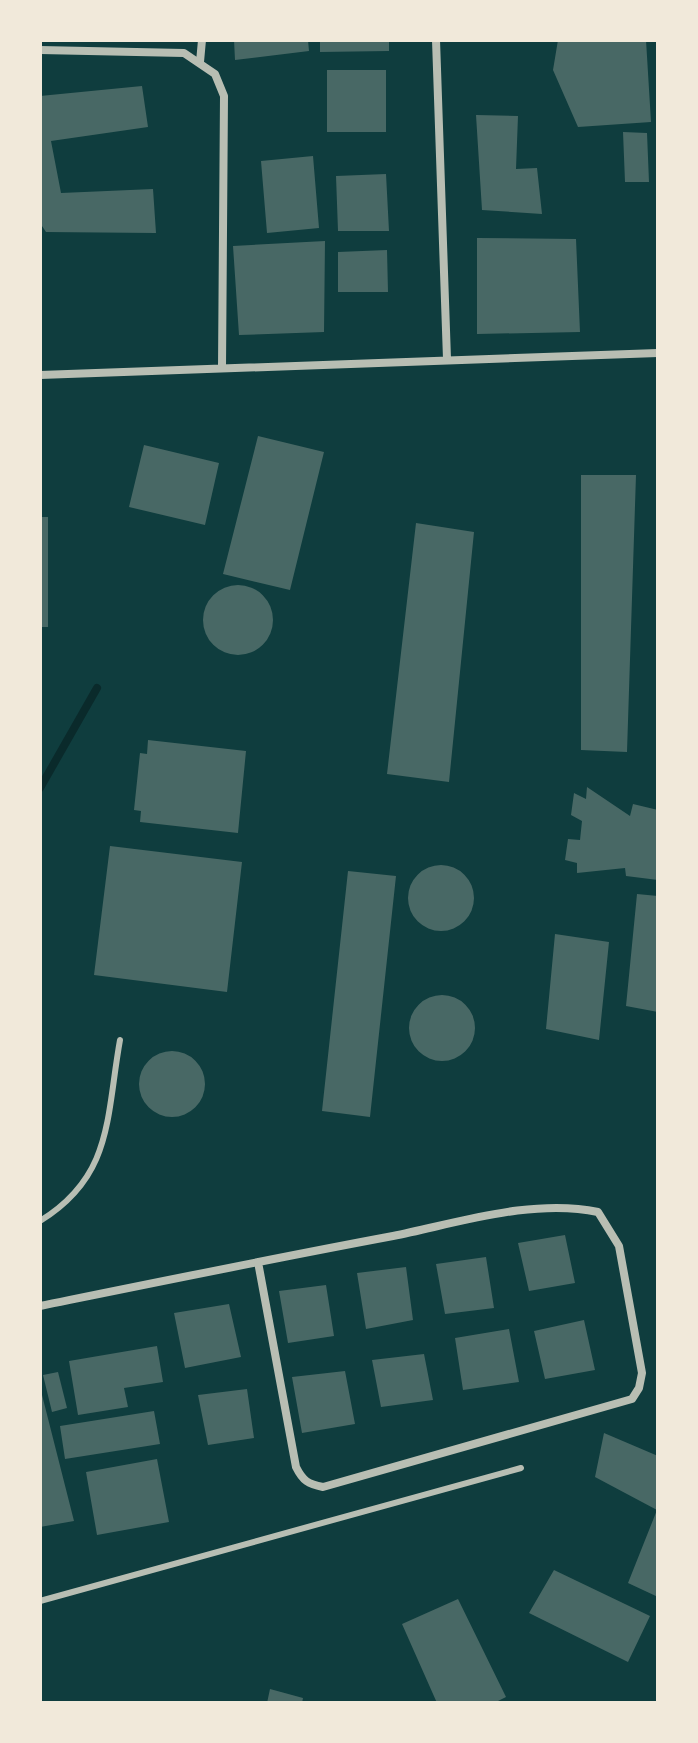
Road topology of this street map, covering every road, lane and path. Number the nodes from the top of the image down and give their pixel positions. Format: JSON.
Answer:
{"nodes":[{"id":1,"x":202,"y":40,"type":"edge"},
{"id":2,"x":436,"y":40,"type":"edge"},
{"id":3,"x":40,"y":50,"type":"edge"},
{"id":4,"x":200,"y":62,"type":"junction"},
{"id":5,"x":658,"y":353,"type":"edge"},
{"id":6,"x":447,"y":359,"type":"junction"},
{"id":7,"x":222,"y":368,"type":"junction"},
{"id":8,"x":40,"y":375,"type":"edge"},
{"id":9,"x":120,"y":1040,"type":"dead end"},
{"id":10,"x":40,"y":1221,"type":"edge"},
{"id":11,"x":258,"y":1262,"type":"junction"},
{"id":12,"x":40,"y":1306,"type":"edge"},
{"id":13,"x":521,"y":1468,"type":"dead end"},
{"id":14,"x":40,"y":1601,"type":"edge"}],
"edges":[{"from":1,"to":4,"type":"street"},
{"from":2,"to":6,"type":"street"},
{"from":3,"to":4,"type":"street"},
{"from":4,"to":7,"type":"street"},
{"from":5,"to":6,"type":"street"},
{"from":6,"to":7,"type":"street"},
{"from":7,"to":8,"type":"street"},
{"from":9,"to":10,"type":"lane"},
{"from":11,"to":11,"type":"street"},
{"from":11,"to":12,"type":"street"},
{"from":13,"to":14,"type":"lane"}]}
